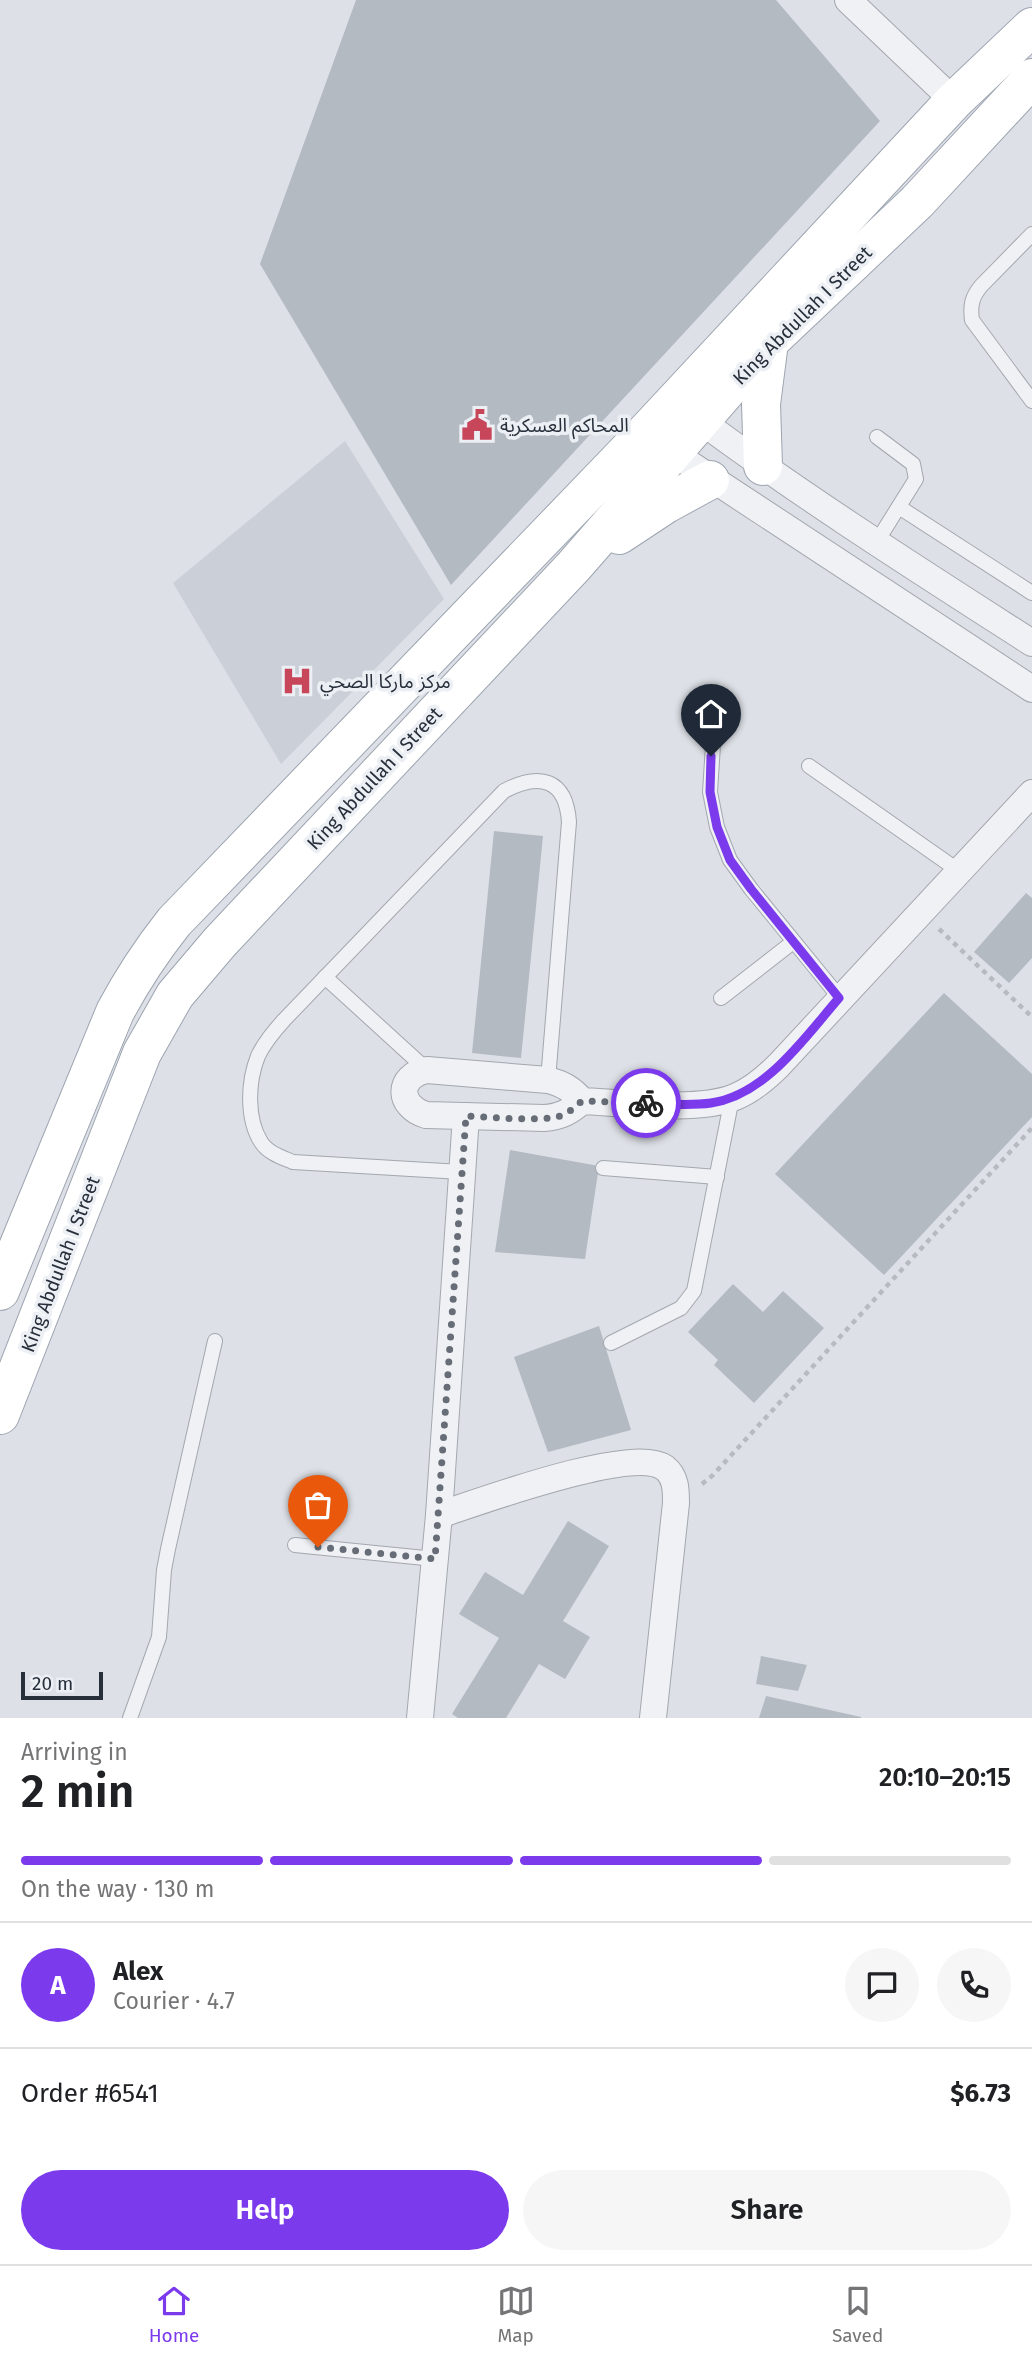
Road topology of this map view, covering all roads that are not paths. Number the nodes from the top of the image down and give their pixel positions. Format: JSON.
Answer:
{"nodes":[{"id":1,"x":848,"y":0,"type":"edge"},
{"id":2,"x":1032,"y":27,"type":"edge"},
{"id":3,"x":1032,"y":78,"type":"edge"},
{"id":4,"x":954,"y":101,"type":"junction"},
{"id":5,"x":1032,"y":234,"type":"edge"},
{"id":6,"x":769,"y":342,"type":"junction"},
{"id":7,"x":1032,"y":401,"type":"edge"},
{"id":8,"x":688,"y":411,"type":"junction"},
{"id":9,"x":877,"y":438,"type":"dead end"},
{"id":10,"x":658,"y":444,"type":"junction"},
{"id":11,"x":763,"y":467,"type":"junction"},
{"id":12,"x":710,"y":480,"type":"junction"},
{"id":13,"x":900,"y":507,"type":"junction"},
{"id":14,"x":876,"y":543,"type":"junction"},
{"id":15,"x":574,"y":566,"type":"junction"},
{"id":16,"x":856,"y":573,"type":"junction"},
{"id":17,"x":1032,"y":593,"type":"edge"},
{"id":18,"x":1032,"y":643,"type":"edge"},
{"id":19,"x":1032,"y":689,"type":"edge"},
{"id":20,"x":715,"y":714,"type":"dead end"},
{"id":21,"x":808,"y":766,"type":"dead end"},
{"id":22,"x":1032,"y":793,"type":"edge"},
{"id":23,"x":959,"y":871,"type":"junction"},
{"id":24,"x":793,"y":942,"type":"junction"},
{"id":25,"x":325,"y":977,"type":"junction"},
{"id":26,"x":721,"y":998,"type":"dead end"},
{"id":27,"x":839,"y":998,"type":"junction"},
{"id":28,"x":427,"y":1070,"type":"junction"},
{"id":29,"x":548,"y":1080,"type":"junction"},
{"id":30,"x":732,"y":1098,"type":"junction"},
{"id":31,"x":582,"y":1101,"type":"junction"},
{"id":32,"x":466,"y":1116,"type":"junction"},
{"id":33,"x":603,"y":1168,"type":"dead end"},
{"id":34,"x":461,"y":1172,"type":"junction"},
{"id":35,"x":717,"y":1177,"type":"junction"},
{"id":36,"x":0,"y":1291,"type":"edge"},
{"id":37,"x":215,"y":1341,"type":"dead end"},
{"id":38,"x":611,"y":1343,"type":"dead end"},
{"id":39,"x":0,"y":1415,"type":"edge"},
{"id":40,"x":439,"y":1515,"type":"junction"},
{"id":41,"x":295,"y":1545,"type":"dead end"},
{"id":42,"x":435,"y":1559,"type":"junction"},
{"id":43,"x":130,"y":1718,"type":"edge"},
{"id":44,"x":420,"y":1718,"type":"edge"},
{"id":45,"x":653,"y":1718,"type":"edge"}],
"edges":[{"from":1,"to":4,"type":"street"},
{"from":2,"to":4,"type":"main road","name":"King Abdullah I Street"},
{"from":3,"to":6,"type":"main road","name":"King Abdullah I Street"},
{"from":4,"to":8,"type":"main road","name":"King Abdullah I Street"},
{"from":5,"to":7,"type":"lane"},
{"from":6,"to":8,"type":"main road","name":"King Abdullah I Street"},
{"from":6,"to":11,"type":"main road"},
{"from":8,"to":10,"type":"main road","name":"King Abdullah I Street"},
{"from":8,"to":11,"type":"street"},
{"from":9,"to":13,"type":"lane"},
{"from":10,"to":12,"type":"street"},
{"from":10,"to":15,"type":"main road","name":"King Abdullah I Street"},
{"from":10,"to":36,"type":"main road","name":"King Abdullah I Street"},
{"from":11,"to":14,"type":"street"},
{"from":12,"to":15,"type":"main road"},
{"from":12,"to":16,"type":"street"},
{"from":13,"to":14,"type":"lane"},
{"from":13,"to":17,"type":"lane"},
{"from":14,"to":16,"type":"street"},
{"from":14,"to":18,"type":"street"},
{"from":15,"to":39,"type":"main road","name":"King Abdullah I Street"},
{"from":16,"to":19,"type":"street"},
{"from":20,"to":24,"type":"lane"},
{"from":21,"to":23,"type":"lane"},
{"from":22,"to":23,"type":"street"},
{"from":23,"to":27,"type":"street"},
{"from":24,"to":26,"type":"lane"},
{"from":24,"to":27,"type":"lane"},
{"from":25,"to":28,"type":"lane"},
{"from":25,"to":29,"type":"lane"},
{"from":25,"to":34,"type":"lane"},
{"from":27,"to":30,"type":"street"},
{"from":28,"to":29,"type":"street"},
{"from":28,"to":32,"type":"street"},
{"from":29,"to":31,"type":"street"},
{"from":30,"to":31,"type":"street"},
{"from":30,"to":35,"type":"lane"},
{"from":31,"to":32,"type":"street"},
{"from":32,"to":34,"type":"street"},
{"from":33,"to":35,"type":"lane"},
{"from":34,"to":40,"type":"street"},
{"from":35,"to":38,"type":"lane"},
{"from":37,"to":43,"type":"lane"},
{"from":40,"to":42,"type":"street"},
{"from":40,"to":45,"type":"street"},
{"from":41,"to":42,"type":"lane"},
{"from":42,"to":44,"type":"street"}]}
